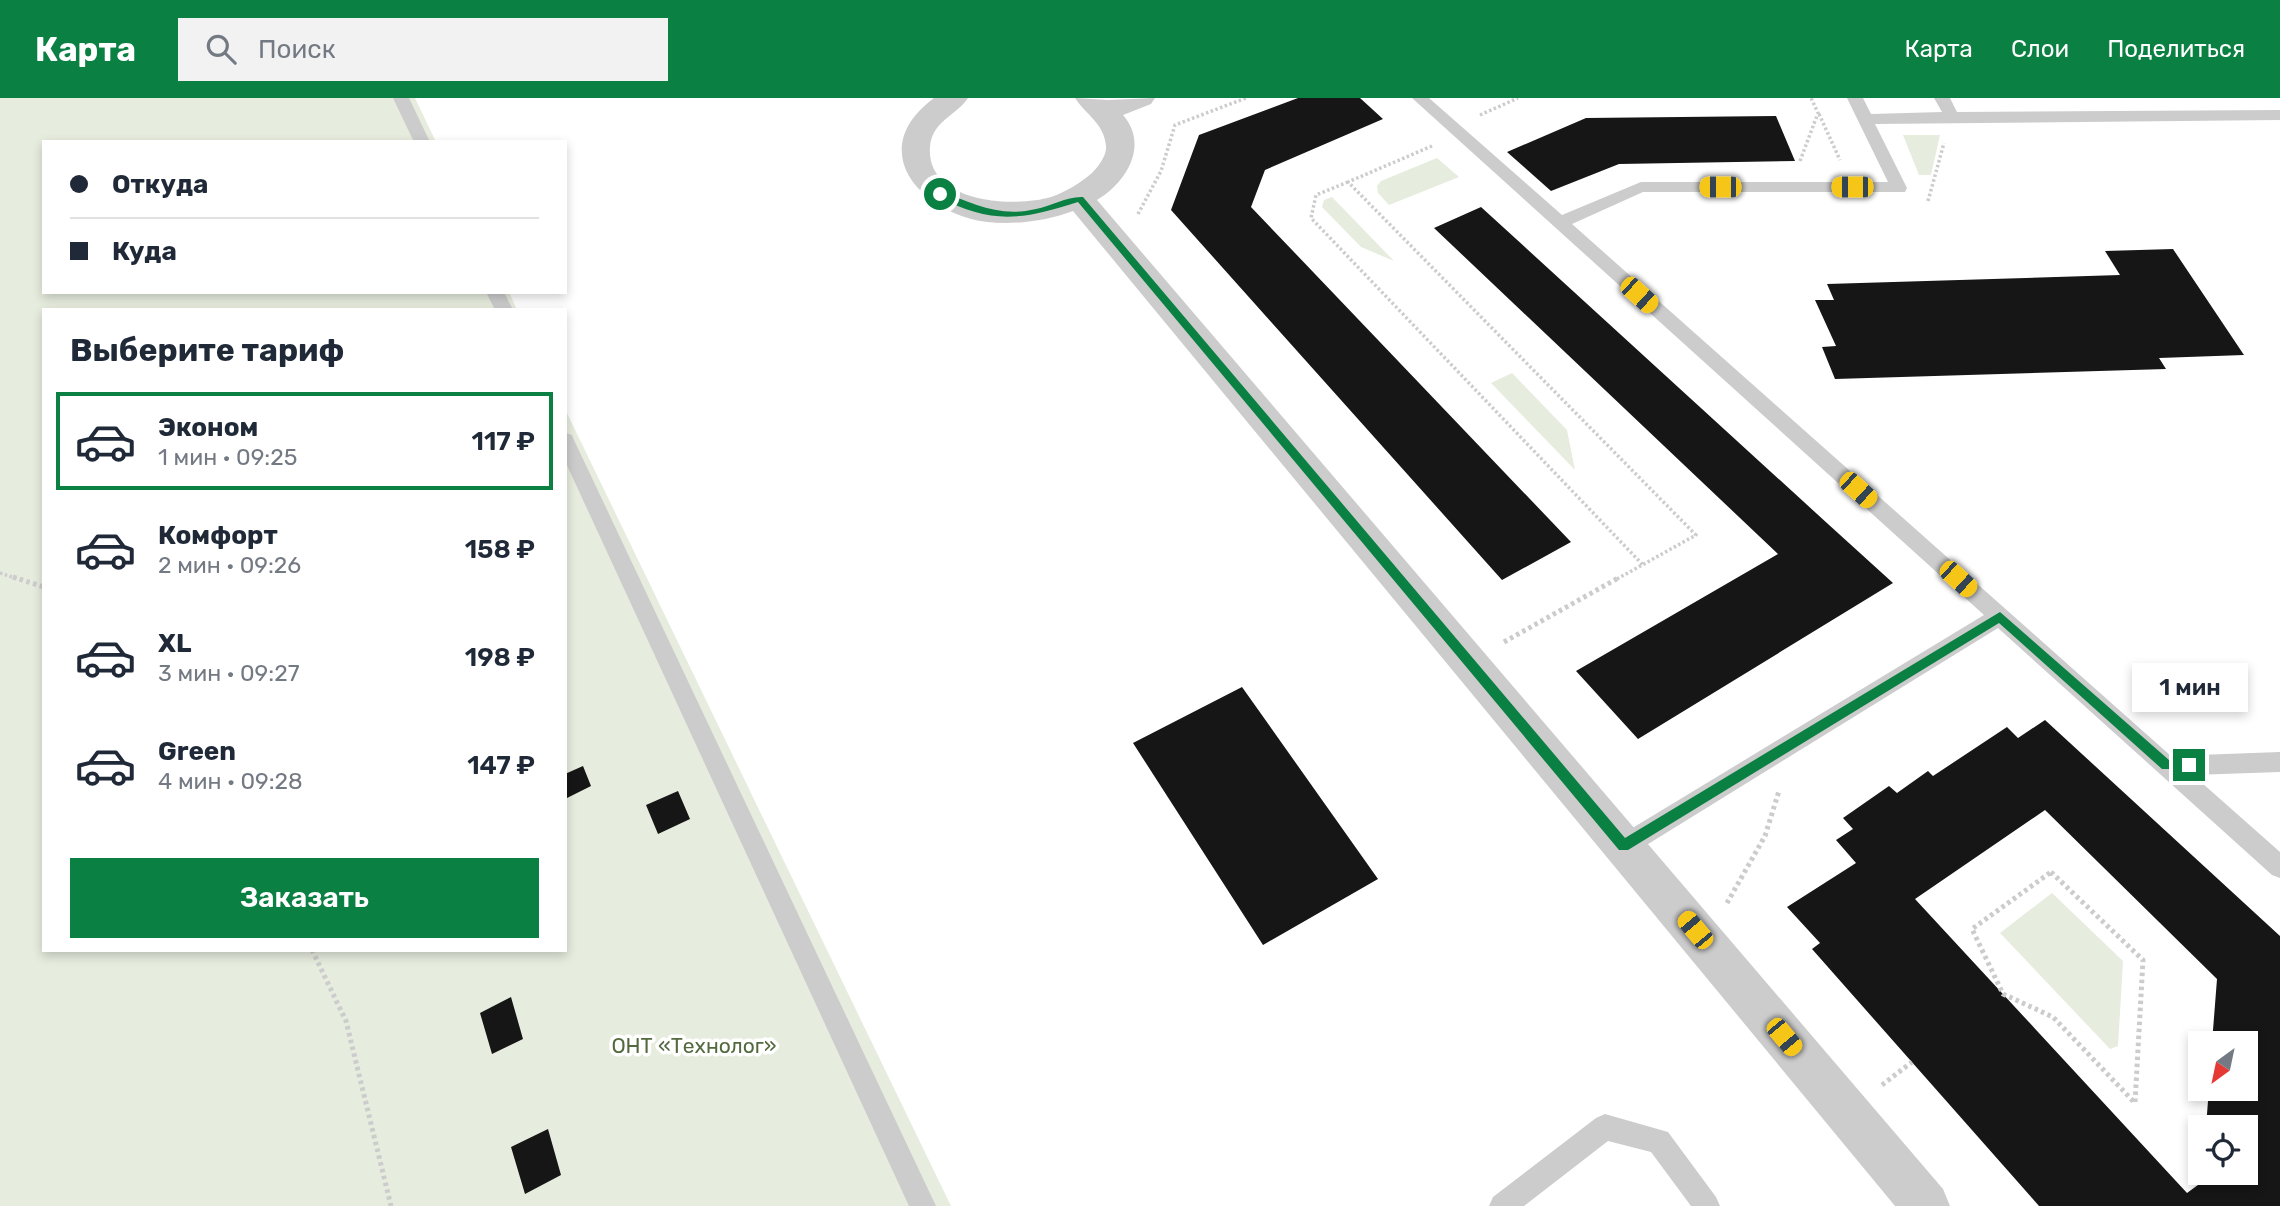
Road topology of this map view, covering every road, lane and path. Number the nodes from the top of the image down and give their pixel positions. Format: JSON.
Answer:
{"nodes":[{"id":1,"x":401,"y":98,"type":"edge"},
{"id":2,"x":954,"y":98,"type":"edge"},
{"id":3,"x":1141,"y":98,"type":"edge"},
{"id":4,"x":1245,"y":98,"type":"edge"},
{"id":5,"x":1420,"y":98,"type":"edge"},
{"id":6,"x":1518,"y":98,"type":"edge"},
{"id":7,"x":1855,"y":98,"type":"edge"},
{"id":8,"x":1942,"y":98,"type":"edge"},
{"id":9,"x":1097,"y":104,"type":"edge"},
{"id":10,"x":1818,"y":113,"type":"dead end"},
{"id":11,"x":2280,"y":115,"type":"edge"},
{"id":12,"x":1952,"y":117,"type":"junction"},
{"id":13,"x":1865,"y":119,"type":"junction"},
{"id":14,"x":1468,"y":120,"type":"dead end"},
{"id":15,"x":421,"y":140,"type":"edge"},
{"id":16,"x":1944,"y":141,"type":"dead end"},
{"id":17,"x":1432,"y":146,"type":"dead end"},
{"id":18,"x":1348,"y":183,"type":"junction"},
{"id":19,"x":1852,"y":187,"type":"junction"},
{"id":20,"x":1080,"y":199,"type":"junction"},
{"id":21,"x":1917,"y":201,"type":"dead end"},
{"id":22,"x":1133,"y":220,"type":"dead end"},
{"id":23,"x":1560,"y":223,"type":"junction"},
{"id":24,"x":567,"y":444,"type":"edge"},
{"id":25,"x":1643,"y":565,"type":"junction"},
{"id":26,"x":0,"y":573,"type":"edge"},
{"id":27,"x":42,"y":586,"type":"edge"},
{"id":28,"x":2000,"y":617,"type":"junction"},
{"id":29,"x":1497,"y":646,"type":"dead end"},
{"id":30,"x":2280,"y":762,"type":"edge"},
{"id":31,"x":2166,"y":766,"type":"junction"},
{"id":32,"x":1780,"y":786,"type":"dead end"},
{"id":33,"x":1623,"y":846,"type":"junction"},
{"id":34,"x":2280,"y":867,"type":"edge"},
{"id":35,"x":1724,"y":910,"type":"dead end"},
{"id":36,"x":313,"y":952,"type":"edge"},
{"id":37,"x":2003,"y":994,"type":"joint"},
{"id":38,"x":1912,"y":1062,"type":"dead end"},
{"id":39,"x":1875,"y":1089,"type":"dead end"},
{"id":40,"x":391,"y":1206,"type":"edge"},
{"id":41,"x":923,"y":1206,"type":"edge"},
{"id":42,"x":1502,"y":1206,"type":"edge"},
{"id":43,"x":1707,"y":1206,"type":"edge"},
{"id":44,"x":1926,"y":1206,"type":"edge"}],
"edges":[{"from":1,"to":15,"type":"lane"},
{"from":2,"to":20,"type":"street"},
{"from":3,"to":9,"type":"street"},
{"from":4,"to":22,"type":"path"},
{"from":5,"to":23,"type":"lane"},
{"from":6,"to":14,"type":"path"},
{"from":7,"to":13,"type":"lane"},
{"from":8,"to":12,"type":"lane"},
{"from":9,"to":20,"type":"street"},
{"from":10,"to":19,"type":"path"},
{"from":11,"to":12,"type":"lane"},
{"from":12,"to":13,"type":"lane"},
{"from":13,"to":19,"type":"lane"},
{"from":16,"to":21,"type":"path"},
{"from":17,"to":18,"type":"path"},
{"from":18,"to":25,"type":"path"},
{"from":18,"to":25,"type":"path"},
{"from":19,"to":23,"type":"lane"},
{"from":20,"to":33,"type":"street"},
{"from":23,"to":28,"type":"lane"},
{"from":24,"to":41,"type":"lane"},
{"from":25,"to":29,"type":"path"},
{"from":26,"to":27,"type":"path"},
{"from":28,"to":31,"type":"lane"},
{"from":28,"to":33,"type":"lane"},
{"from":30,"to":31,"type":"lane"},
{"from":31,"to":34,"type":"lane"},
{"from":32,"to":35,"type":"path"},
{"from":33,"to":44,"type":"street"},
{"from":36,"to":40,"type":"path"},
{"from":37,"to":37,"type":"path"},
{"from":38,"to":39,"type":"path"},
{"from":42,"to":43,"type":"lane"}]}
